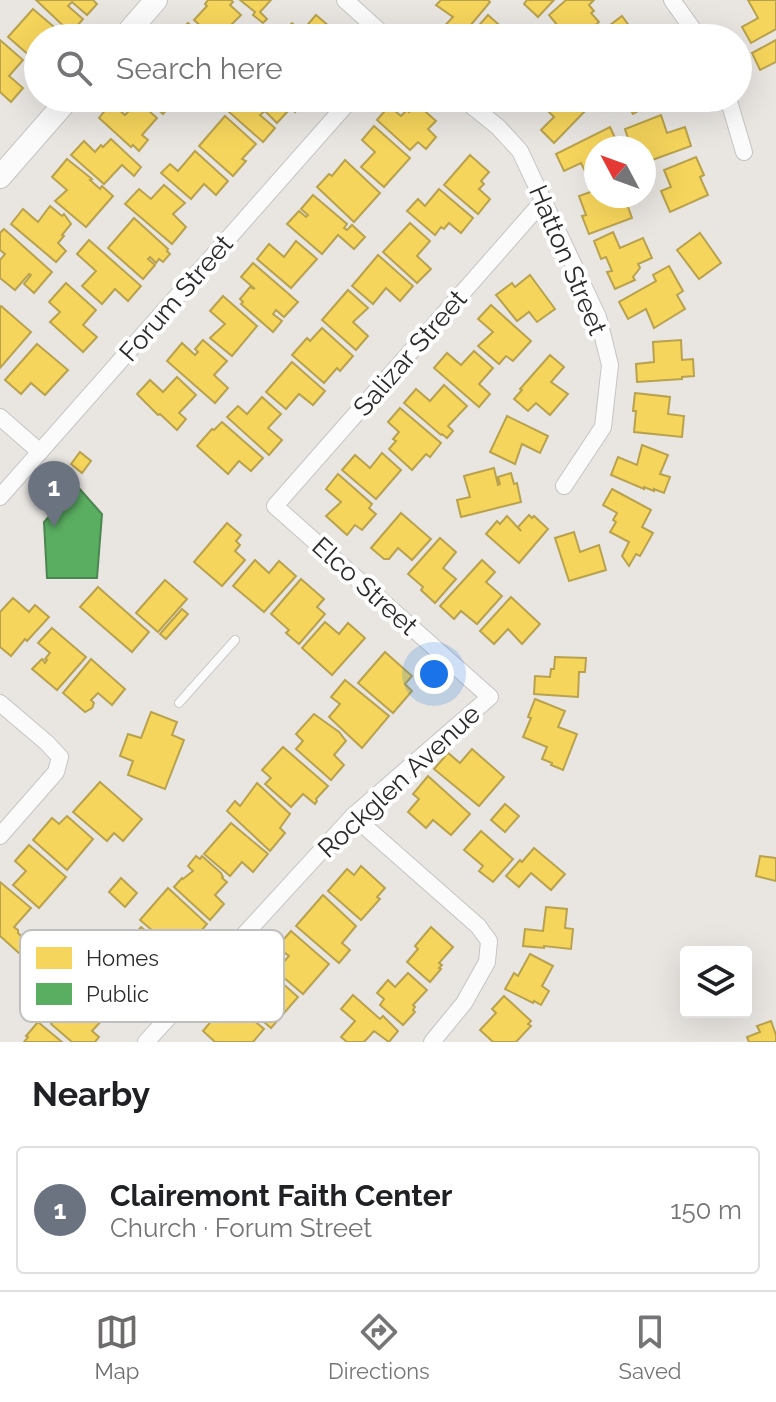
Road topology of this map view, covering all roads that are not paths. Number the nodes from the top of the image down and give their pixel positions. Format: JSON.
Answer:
{"nodes":[{"id":1,"x":156,"y":0,"type":"edge"},
{"id":2,"x":345,"y":0,"type":"edge"},
{"id":3,"x":672,"y":0,"type":"edge"},
{"id":4,"x":135,"y":24,"type":"edge"},
{"id":5,"x":372,"y":24,"type":"edge"},
{"id":6,"x":689,"y":24,"type":"edge"},
{"id":7,"x":57,"y":112,"type":"edge"},
{"id":8,"x":340,"y":112,"type":"edge"},
{"id":9,"x":479,"y":112,"type":"edge"},
{"id":10,"x":732,"y":112,"type":"edge"},
{"id":11,"x":744,"y":152,"type":"dead end"},
{"id":12,"x":0,"y":177,"type":"edge"},
{"id":13,"x":544,"y":200,"type":"junction"},
{"id":14,"x":0,"y":417,"type":"edge"},
{"id":15,"x":40,"y":452,"type":"junction"},
{"id":16,"x":564,"y":486,"type":"dead end"},
{"id":17,"x":0,"y":497,"type":"edge"},
{"id":18,"x":275,"y":506,"type":"joint"},
{"id":19,"x":235,"y":640,"type":"dead end"},
{"id":20,"x":490,"y":697,"type":"joint"},
{"id":21,"x":0,"y":703,"type":"edge"},
{"id":22,"x":179,"y":703,"type":"dead end"},
{"id":23,"x":353,"y":816,"type":"junction"},
{"id":24,"x":0,"y":836,"type":"edge"},
{"id":25,"x":249,"y":930,"type":"edge"},
{"id":26,"x":164,"y":1022,"type":"edge"},
{"id":27,"x":146,"y":1042,"type":"edge"},
{"id":28,"x":432,"y":1042,"type":"edge"}],
"edges":[{"from":1,"to":4,"type":"street"},
{"from":2,"to":5,"type":"street"},
{"from":3,"to":6,"type":"street"},
{"from":7,"to":12,"type":"street"},
{"from":8,"to":15,"type":"street","name":"Forum Street"},
{"from":9,"to":13,"type":"street","name":"Hatton Street"},
{"from":10,"to":11,"type":"street"},
{"from":13,"to":16,"type":"street","name":"Hatton Street"},
{"from":13,"to":18,"type":"street","name":"Salizar Street"},
{"from":14,"to":15,"type":"street"},
{"from":15,"to":17,"type":"street","name":"Forum Street"},
{"from":18,"to":20,"type":"street","name":"Elco Street"},
{"from":19,"to":22,"type":"lane"},
{"from":20,"to":23,"type":"street","name":"Rockglen Avenue"},
{"from":21,"to":24,"type":"street"},
{"from":23,"to":25,"type":"street","name":"Rockglen Avenue"},
{"from":23,"to":28,"type":"street"},
{"from":26,"to":27,"type":"street","name":"Rockglen Avenue"}]}
